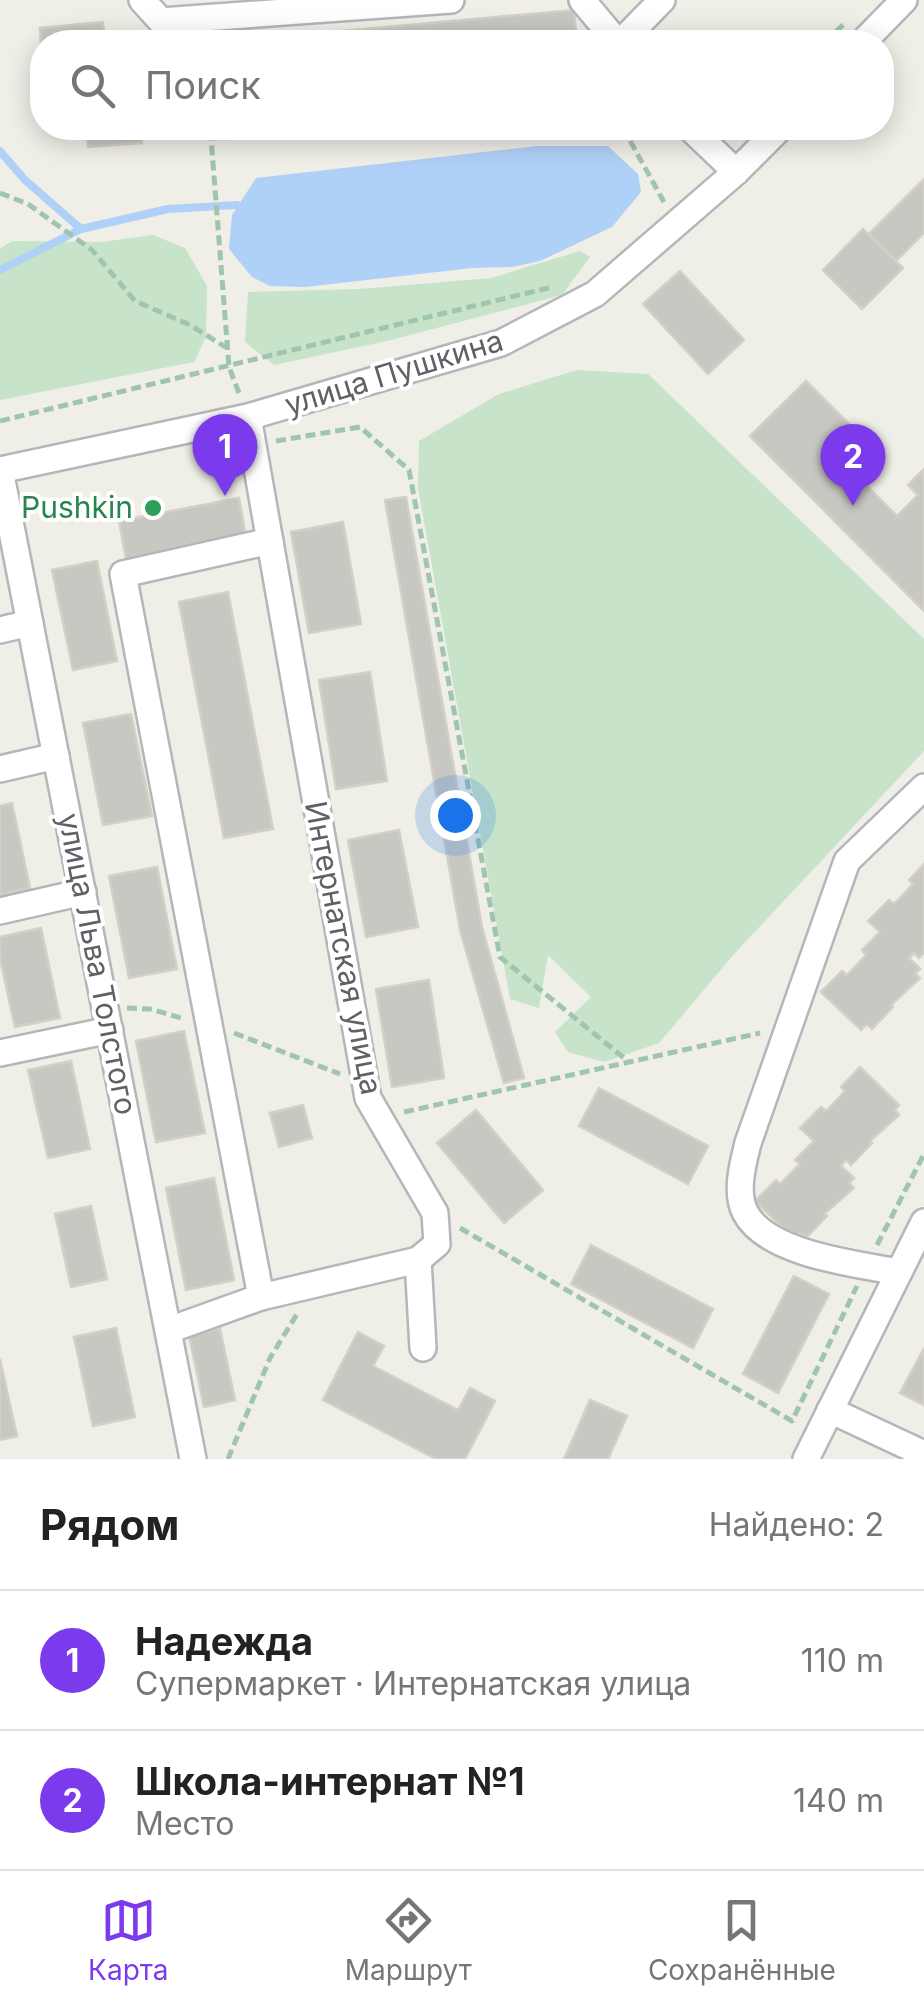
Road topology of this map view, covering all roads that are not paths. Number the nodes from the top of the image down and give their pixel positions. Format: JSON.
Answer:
{"nodes":[{"id":1,"x":142,"y":0,"type":"edge"},
{"id":2,"x":451,"y":0,"type":"edge"},
{"id":3,"x":582,"y":0,"type":"edge"},
{"id":4,"x":662,"y":0,"type":"edge"},
{"id":5,"x":904,"y":0,"type":"edge"},
{"id":6,"x":913,"y":0,"type":"edge"},
{"id":7,"x":924,"y":10,"type":"edge"},
{"id":8,"x":608,"y":30,"type":"edge"},
{"id":9,"x":631,"y":30,"type":"edge"},
{"id":10,"x":875,"y":30,"type":"edge"},
{"id":11,"x":703,"y":140,"type":"edge"},
{"id":12,"x":768,"y":140,"type":"edge"},
{"id":13,"x":736,"y":172,"type":"junction"},
{"id":14,"x":248,"y":417,"type":"junction"},
{"id":15,"x":0,"y":470,"type":"edge"},
{"id":16,"x":270,"y":541,"type":"junction"},
{"id":17,"x":30,"y":623,"type":"junction"},
{"id":18,"x":0,"y":630,"type":"edge"},
{"id":19,"x":56,"y":756,"type":"junction"},
{"id":20,"x":0,"y":769,"type":"edge"},
{"id":21,"x":924,"y":787,"type":"edge"},
{"id":22,"x":83,"y":892,"type":"junction"},
{"id":23,"x":0,"y":911,"type":"edge"},
{"id":24,"x":108,"y":1019,"type":"junction"},
{"id":25,"x":0,"y":1053,"type":"edge"},
{"id":26,"x":924,"y":1222,"type":"edge"},
{"id":27,"x":418,"y":1260,"type":"junction"},
{"id":28,"x":899,"y":1272,"type":"junction"},
{"id":29,"x":261,"y":1298,"type":"junction"},
{"id":30,"x":169,"y":1330,"type":"junction"},
{"id":31,"x":424,"y":1348,"type":"dead end"},
{"id":32,"x":830,"y":1410,"type":"junction"},
{"id":33,"x":924,"y":1454,"type":"edge"},
{"id":34,"x":193,"y":1459,"type":"edge"},
{"id":35,"x":806,"y":1459,"type":"edge"}],
"edges":[{"from":1,"to":2,"type":"street"},
{"from":3,"to":8,"type":"street"},
{"from":4,"to":9,"type":"street"},
{"from":5,"to":10,"type":"street"},
{"from":6,"to":7,"type":"street"},
{"from":11,"to":13,"type":"street"},
{"from":12,"to":13,"type":"street","name":"улица Пушкина"},
{"from":13,"to":14,"type":"street","name":"улица Пушкина"},
{"from":14,"to":15,"type":"street","name":"улица Пушкина"},
{"from":14,"to":16,"type":"street","name":"Интернатская улица"},
{"from":15,"to":17,"type":"street","name":"улица Льва Толстого"},
{"from":16,"to":27,"type":"street","name":"Интернатская улица"},
{"from":16,"to":29,"type":"street"},
{"from":17,"to":18,"type":"street"},
{"from":17,"to":19,"type":"street","name":"улица Льва Толстого"},
{"from":19,"to":20,"type":"street"},
{"from":19,"to":22,"type":"street","name":"улица Льва Толстого"},
{"from":21,"to":28,"type":"street"},
{"from":22,"to":23,"type":"street"},
{"from":22,"to":24,"type":"street","name":"улица Льва Толстого"},
{"from":24,"to":25,"type":"street"},
{"from":24,"to":30,"type":"street","name":"улица Льва Толстого"},
{"from":26,"to":28,"type":"street"},
{"from":27,"to":29,"type":"street"},
{"from":27,"to":31,"type":"street"},
{"from":28,"to":32,"type":"street"},
{"from":29,"to":30,"type":"street"},
{"from":30,"to":34,"type":"street","name":"улица Льва Толстого"},
{"from":32,"to":33,"type":"street"},
{"from":32,"to":35,"type":"street"}]}
